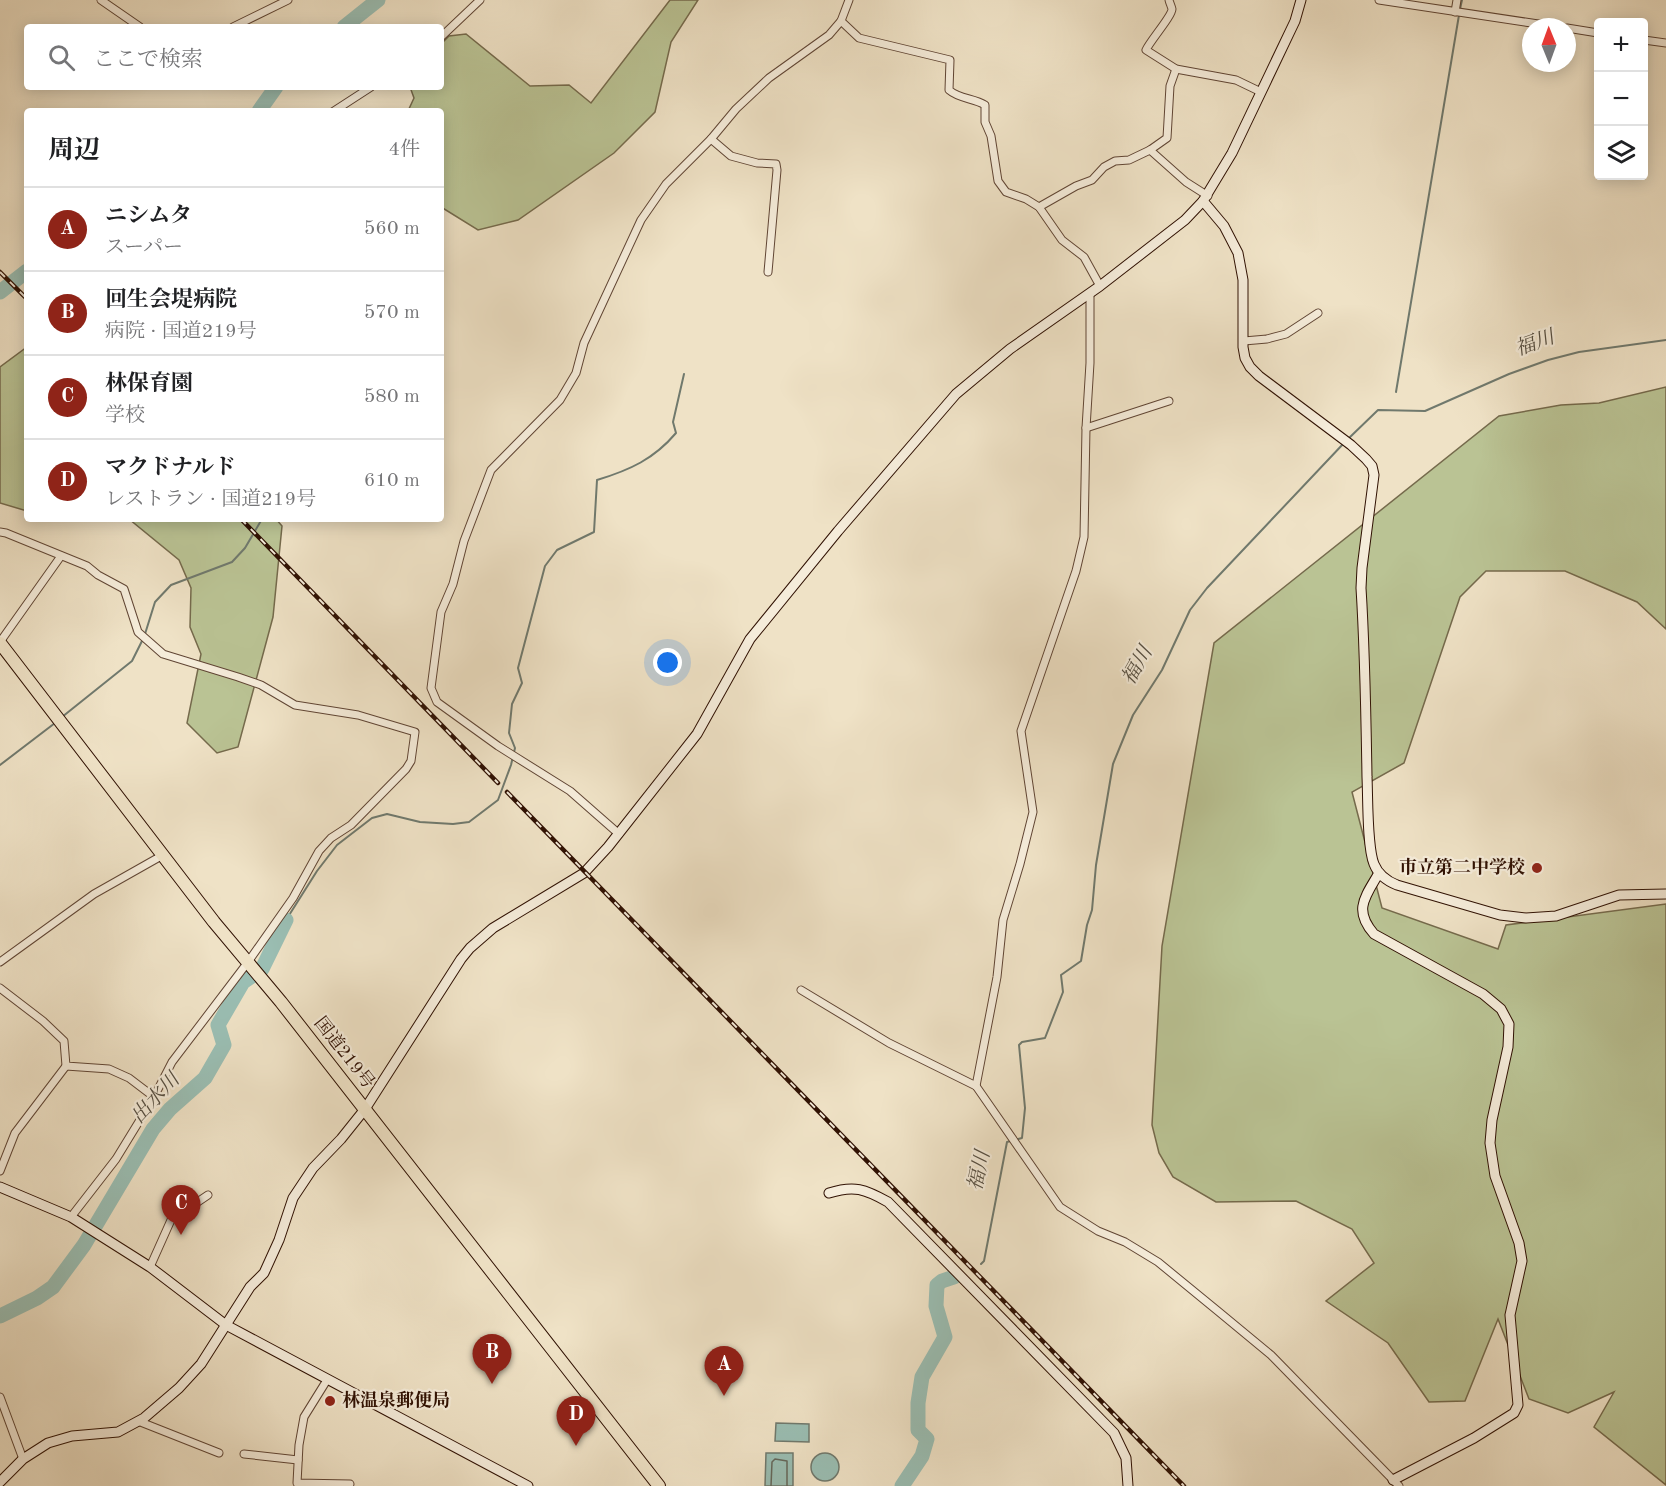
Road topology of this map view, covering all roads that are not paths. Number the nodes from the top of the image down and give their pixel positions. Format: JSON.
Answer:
{"nodes":[{"id":1,"x":101,"y":0,"type":"edge"},
{"id":2,"x":288,"y":0,"type":"edge"},
{"id":3,"x":480,"y":0,"type":"edge"},
{"id":4,"x":849,"y":0,"type":"edge"},
{"id":5,"x":1169,"y":0,"type":"edge"},
{"id":6,"x":1300,"y":0,"type":"edge"},
{"id":7,"x":1379,"y":0,"type":"edge"},
{"id":8,"x":1458,"y":0,"type":"edge"},
{"id":9,"x":1455,"y":12,"type":"junction"},
{"id":10,"x":841,"y":21,"type":"junction"},
{"id":11,"x":1522,"y":22,"type":"edge"},
{"id":12,"x":136,"y":24,"type":"edge"},
{"id":13,"x":239,"y":24,"type":"edge"},
{"id":14,"x":1576,"y":29,"type":"edge"},
{"id":15,"x":1594,"y":32,"type":"edge"},
{"id":16,"x":444,"y":34,"type":"edge"},
{"id":17,"x":1648,"y":41,"type":"edge"},
{"id":18,"x":1666,"y":43,"type":"edge"},
{"id":19,"x":1176,"y":69,"type":"junction"},
{"id":20,"x":366,"y":90,"type":"edge"},
{"id":21,"x":1261,"y":92,"type":"junction"},
{"id":22,"x":339,"y":108,"type":"edge"},
{"id":23,"x":711,"y":139,"type":"junction"},
{"id":24,"x":1150,"y":150,"type":"junction"},
{"id":25,"x":1205,"y":199,"type":"junction"},
{"id":26,"x":1039,"y":207,"type":"junction"},
{"id":27,"x":768,"y":273,"type":"dead end"},
{"id":28,"x":1100,"y":286,"type":"junction"},
{"id":29,"x":1090,"y":293,"type":"junction"},
{"id":30,"x":1318,"y":313,"type":"dead end"},
{"id":31,"x":1244,"y":340,"type":"junction"},
{"id":32,"x":1169,"y":401,"type":"dead end"},
{"id":33,"x":1086,"y":428,"type":"junction"},
{"id":34,"x":0,"y":532,"type":"edge"},
{"id":35,"x":61,"y":556,"type":"junction"},
{"id":36,"x":0,"y":642,"type":"edge"},
{"id":37,"x":619,"y":834,"type":"junction"},
{"id":38,"x":163,"y":855,"type":"junction"},
{"id":39,"x":1379,"y":873,"type":"junction"},
{"id":40,"x":1666,"y":894,"type":"edge"},
{"id":41,"x":0,"y":962,"type":"edge"},
{"id":42,"x":248,"y":962,"type":"junction"},
{"id":43,"x":0,"y":988,"type":"edge"},
{"id":44,"x":801,"y":990,"type":"dead end"},
{"id":45,"x":66,"y":1066,"type":"junction"},
{"id":46,"x":976,"y":1086,"type":"junction"},
{"id":47,"x":154,"y":1096,"type":"junction"},
{"id":48,"x":365,"y":1109,"type":"junction"},
{"id":49,"x":0,"y":1171,"type":"edge"},
{"id":50,"x":0,"y":1187,"type":"edge"},
{"id":51,"x":829,"y":1193,"type":"dead end"},
{"id":52,"x":208,"y":1195,"type":"dead end"},
{"id":53,"x":70,"y":1217,"type":"junction"},
{"id":54,"x":150,"y":1267,"type":"junction"},
{"id":55,"x":226,"y":1325,"type":"junction"},
{"id":56,"x":327,"y":1380,"type":"junction"},
{"id":57,"x":0,"y":1397,"type":"edge"},
{"id":58,"x":138,"y":1421,"type":"junction"},
{"id":59,"x":219,"y":1453,"type":"dead end"},
{"id":60,"x":244,"y":1454,"type":"dead end"},
{"id":61,"x":23,"y":1459,"type":"junction"},
{"id":62,"x":298,"y":1460,"type":"junction"},
{"id":63,"x":0,"y":1482,"type":"edge"},
{"id":64,"x":1396,"y":1483,"type":"edge"},
{"id":65,"x":350,"y":1484,"type":"dead end"},
{"id":66,"x":528,"y":1486,"type":"edge"},
{"id":67,"x":659,"y":1486,"type":"edge"},
{"id":68,"x":1128,"y":1486,"type":"edge"}],
"edges":[{"from":1,"to":12,"type":"street"},
{"from":2,"to":13,"type":"street"},
{"from":3,"to":16,"type":"street"},
{"from":4,"to":10,"type":"street"},
{"from":5,"to":19,"type":"street"},
{"from":6,"to":21,"type":"street"},
{"from":7,"to":9,"type":"street"},
{"from":8,"to":9,"type":"street"},
{"from":9,"to":11,"type":"street"},
{"from":10,"to":23,"type":"street"},
{"from":10,"to":26,"type":"street"},
{"from":14,"to":15,"type":"street"},
{"from":17,"to":18,"type":"street"},
{"from":19,"to":21,"type":"street"},
{"from":19,"to":24,"type":"street"},
{"from":20,"to":22,"type":"street"},
{"from":21,"to":25,"type":"street"},
{"from":23,"to":27,"type":"street"},
{"from":23,"to":37,"type":"street"},
{"from":24,"to":25,"type":"street"},
{"from":24,"to":26,"type":"street"},
{"from":25,"to":28,"type":"street"},
{"from":25,"to":31,"type":"street"},
{"from":26,"to":28,"type":"street"},
{"from":28,"to":29,"type":"street"},
{"from":29,"to":33,"type":"street"},
{"from":29,"to":37,"type":"street"},
{"from":30,"to":31,"type":"street"},
{"from":31,"to":39,"type":"street"},
{"from":32,"to":33,"type":"street"},
{"from":33,"to":46,"type":"street"},
{"from":34,"to":35,"type":"street"},
{"from":35,"to":36,"type":"street"},
{"from":35,"to":42,"type":"street"},
{"from":36,"to":38,"type":"highway","name":"国道219号"},
{"from":37,"to":48,"type":"street"},
{"from":38,"to":41,"type":"street"},
{"from":38,"to":42,"type":"highway","name":"国道219号"},
{"from":39,"to":40,"type":"street"},
{"from":39,"to":64,"type":"street"},
{"from":42,"to":47,"type":"street"},
{"from":42,"to":48,"type":"highway","name":"国道219号"},
{"from":43,"to":45,"type":"street"},
{"from":44,"to":46,"type":"street"},
{"from":45,"to":47,"type":"street"},
{"from":45,"to":49,"type":"street"},
{"from":46,"to":64,"type":"street"},
{"from":47,"to":53,"type":"street"},
{"from":48,"to":55,"type":"street"},
{"from":48,"to":67,"type":"highway","name":"国道219号"},
{"from":50,"to":53,"type":"street"},
{"from":51,"to":68,"type":"street"},
{"from":52,"to":54,"type":"street"},
{"from":53,"to":54,"type":"street"},
{"from":54,"to":55,"type":"street"},
{"from":55,"to":56,"type":"street"},
{"from":55,"to":58,"type":"street"},
{"from":56,"to":62,"type":"street"},
{"from":56,"to":66,"type":"street"},
{"from":57,"to":61,"type":"street"},
{"from":58,"to":59,"type":"street"},
{"from":58,"to":61,"type":"street"},
{"from":60,"to":62,"type":"street"},
{"from":61,"to":63,"type":"street"},
{"from":62,"to":65,"type":"street"}]}
